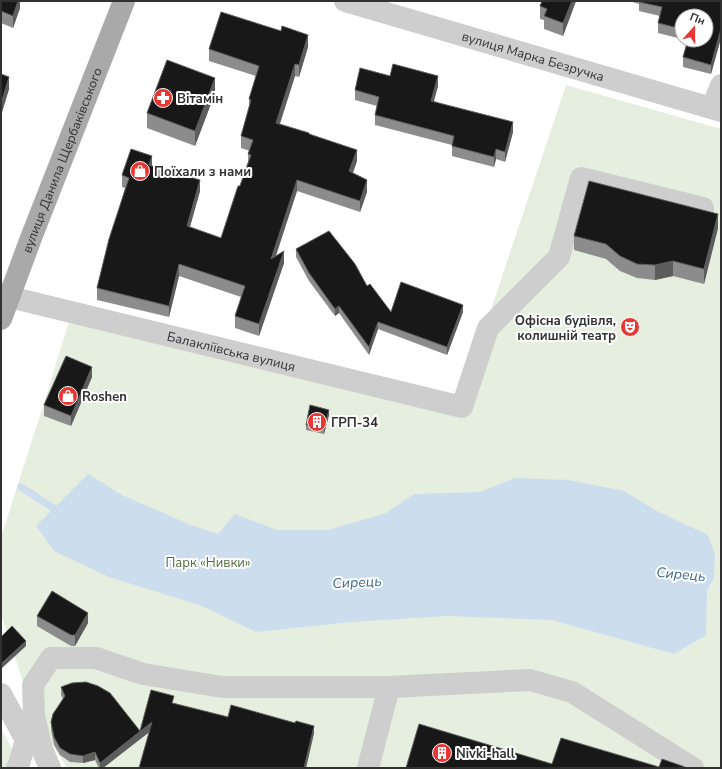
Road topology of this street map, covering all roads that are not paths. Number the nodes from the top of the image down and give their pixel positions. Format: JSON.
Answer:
{"nodes":[{"id":1,"x":124,"y":1,"type":"edge"},
{"id":2,"x":344,"y":1,"type":"edge"},
{"id":3,"x":721,"y":85,"type":"edge"},
{"id":4,"x":716,"y":109,"type":"edge"},
{"id":5,"x":703,"y":208,"type":"dead end"},
{"id":6,"x":5,"y":296,"type":"edge"},
{"id":7,"x":1,"y":319,"type":"edge"},
{"id":8,"x":389,"y":688,"type":"junction"},
{"id":9,"x":1,"y":694,"type":"edge"},
{"id":10,"x":17,"y":768,"type":"edge"},
{"id":11,"x":50,"y":768,"type":"edge"},
{"id":12,"x":368,"y":768,"type":"edge"},
{"id":13,"x":693,"y":768,"type":"edge"}],
"edges":[{"from":1,"to":6,"type":"main road","name":"вулиця Данила Щербаківського"},
{"from":2,"to":4,"type":"street","name":"вулиця Марка Безручка"},
{"from":3,"to":4,"type":"street"},
{"from":5,"to":6,"type":"street","name":"Балакліївська вулиця"},
{"from":6,"to":7,"type":"main road","name":"вулиця Данила Щербаківського"},
{"from":8,"to":11,"type":"street"},
{"from":8,"to":12,"type":"street"},
{"from":8,"to":13,"type":"street"},
{"from":9,"to":10,"type":"street"}]}
